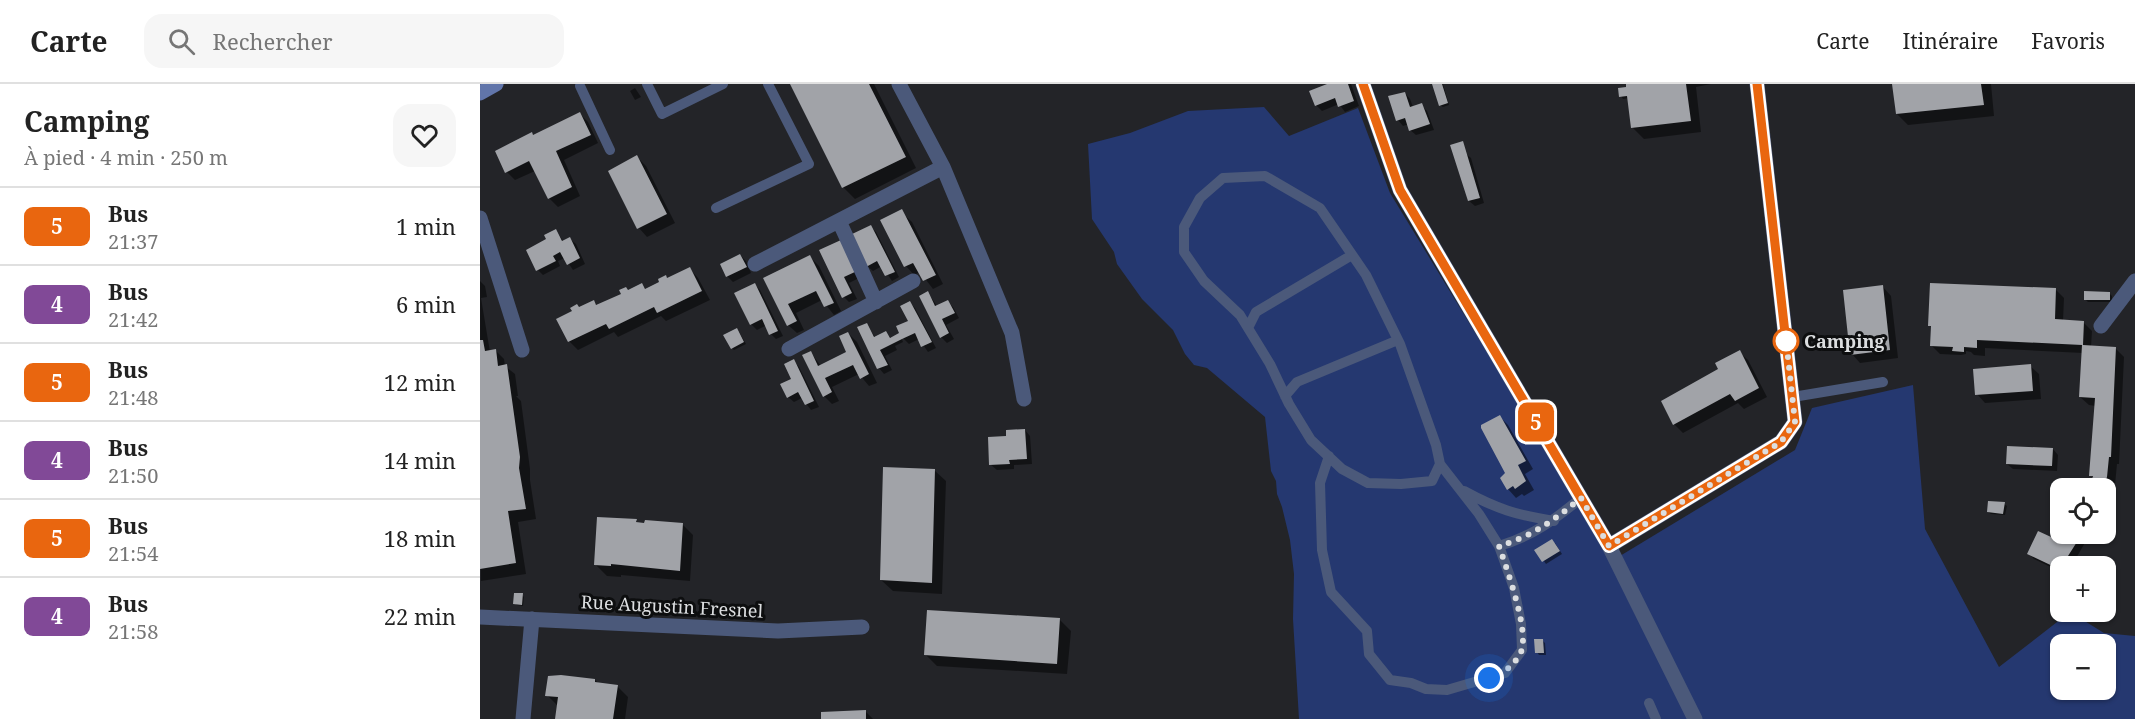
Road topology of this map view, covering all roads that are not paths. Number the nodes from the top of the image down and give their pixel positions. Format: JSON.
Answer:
{"nodes":[{"id":1,"x":496,"y":84,"type":"edge"},
{"id":2,"x":647,"y":84,"type":"edge"},
{"id":3,"x":723,"y":84,"type":"edge"},
{"id":4,"x":768,"y":84,"type":"edge"},
{"id":5,"x":899,"y":84,"type":"edge"},
{"id":6,"x":1363,"y":84,"type":"edge"},
{"id":7,"x":1756,"y":84,"type":"edge"},
{"id":8,"x":580,"y":86,"type":"dead end"},
{"id":9,"x":480,"y":93,"type":"edge"},
{"id":10,"x":610,"y":150,"type":"dead end"},
{"id":11,"x":943,"y":167,"type":"junction"},
{"id":12,"x":716,"y":208,"type":"dead end"},
{"id":13,"x":480,"y":218,"type":"edge"},
{"id":14,"x":839,"y":221,"type":"junction"},
{"id":15,"x":1352,"y":255,"type":"junction"},
{"id":16,"x":755,"y":264,"type":"dead end"},
{"id":17,"x":913,"y":281,"type":"dead end"},
{"id":18,"x":2135,"y":281,"type":"edge"},
{"id":19,"x":876,"y":302,"type":"junction"},
{"id":20,"x":2101,"y":326,"type":"dead end"},
{"id":21,"x":1248,"y":328,"type":"junction"},
{"id":22,"x":1398,"y":340,"type":"junction"},
{"id":23,"x":789,"y":349,"type":"dead end"},
{"id":24,"x":522,"y":350,"type":"dead end"},
{"id":25,"x":1883,"y":382,"type":"dead end"},
{"id":26,"x":1285,"y":396,"type":"junction"},
{"id":27,"x":1793,"y":397,"type":"junction"},
{"id":28,"x":1023,"y":399,"type":"dead end"},
{"id":29,"x":1329,"y":456,"type":"junction"},
{"id":30,"x":1440,"y":464,"type":"junction"},
{"id":31,"x":1460,"y":489,"type":"junction"},
{"id":32,"x":1581,"y":498,"type":"junction"},
{"id":33,"x":1554,"y":521,"type":"junction"},
{"id":34,"x":1499,"y":546,"type":"junction"},
{"id":35,"x":1609,"y":546,"type":"junction"},
{"id":36,"x":480,"y":617,"type":"edge"},
{"id":37,"x":531,"y":619,"type":"junction"},
{"id":38,"x":862,"y":627,"type":"dead end"},
{"id":39,"x":1650,"y":703,"type":"dead end"},
{"id":40,"x":523,"y":719,"type":"edge"},
{"id":41,"x":1656,"y":719,"type":"edge"},
{"id":42,"x":1695,"y":719,"type":"edge"}],
"edges":[{"from":1,"to":9,"type":"main road"},
{"from":2,"to":3,"type":"lane"},
{"from":4,"to":12,"type":"lane"},
{"from":5,"to":11,"type":"street"},
{"from":6,"to":32,"type":"street"},
{"from":7,"to":27,"type":"street"},
{"from":8,"to":10,"type":"lane"},
{"from":11,"to":14,"type":"street"},
{"from":11,"to":28,"type":"street"},
{"from":13,"to":24,"type":"street"},
{"from":14,"to":16,"type":"street"},
{"from":14,"to":19,"type":"street"},
{"from":15,"to":21,"type":"lane"},
{"from":15,"to":21,"type":"lane"},
{"from":15,"to":22,"type":"lane"},
{"from":17,"to":19,"type":"street"},
{"from":18,"to":20,"type":"street"},
{"from":19,"to":23,"type":"street"},
{"from":21,"to":26,"type":"lane"},
{"from":22,"to":26,"type":"lane"},
{"from":22,"to":30,"type":"lane"},
{"from":25,"to":27,"type":"lane"},
{"from":26,"to":29,"type":"lane"},
{"from":27,"to":35,"type":"street"},
{"from":29,"to":30,"type":"lane"},
{"from":29,"to":34,"type":"lane"},
{"from":30,"to":31,"type":"lane"},
{"from":31,"to":33,"type":"lane"},
{"from":31,"to":34,"type":"lane"},
{"from":32,"to":33,"type":"lane"},
{"from":32,"to":35,"type":"street"},
{"from":33,"to":34,"type":"lane"},
{"from":35,"to":42,"type":"street"},
{"from":36,"to":37,"type":"street","name":"Rue Augustin Fresnel"},
{"from":37,"to":38,"type":"street","name":"Rue Augustin Fresnel"},
{"from":37,"to":40,"type":"street"},
{"from":39,"to":41,"type":"lane"}]}
